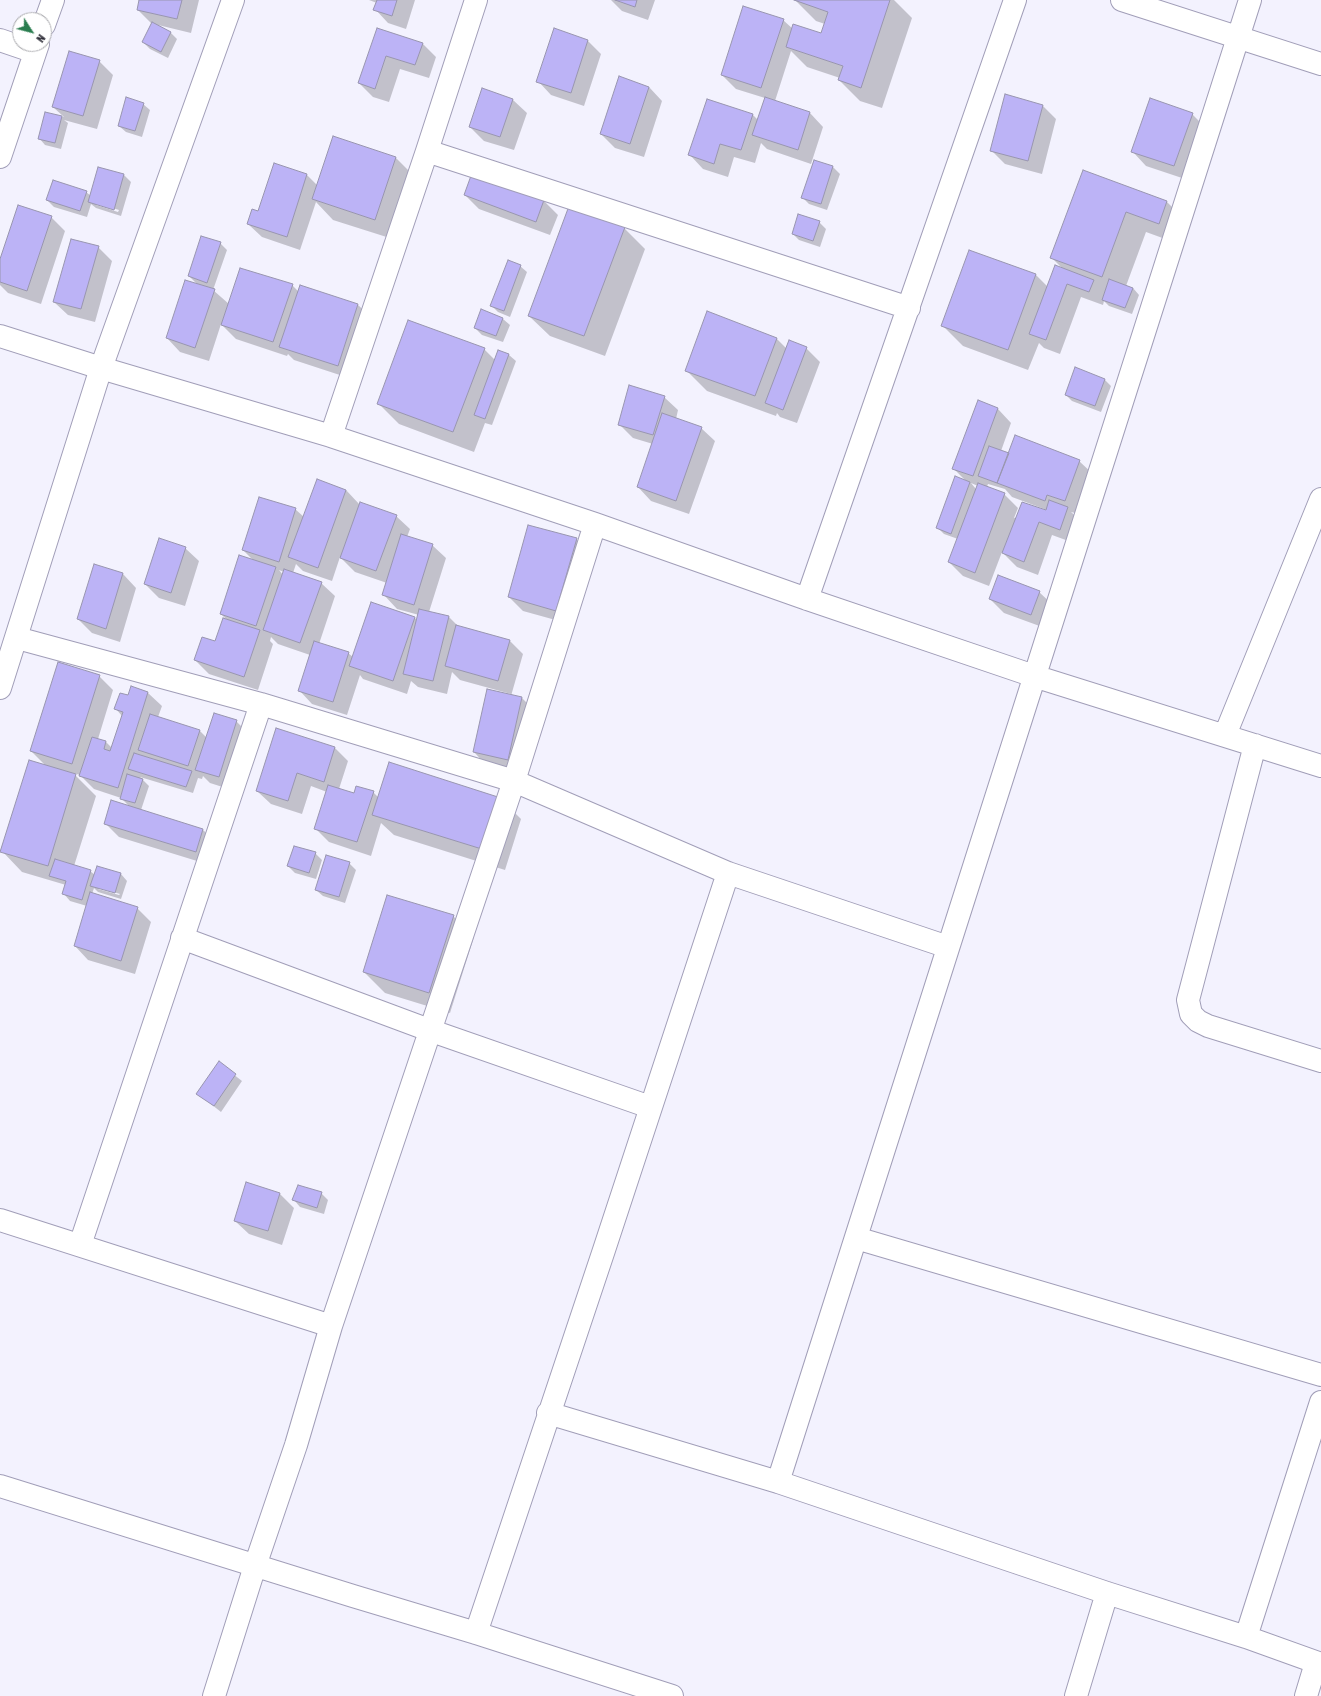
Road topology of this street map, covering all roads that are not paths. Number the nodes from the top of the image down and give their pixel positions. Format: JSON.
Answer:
{"nodes":[{"id":1,"x":52,"y":0,"type":"edge"},
{"id":2,"x":233,"y":0,"type":"edge"},
{"id":3,"x":476,"y":0,"type":"edge"},
{"id":4,"x":1015,"y":0,"type":"edge"},
{"id":5,"x":1122,"y":0,"type":"edge"},
{"id":6,"x":1250,"y":0,"type":"edge"},
{"id":7,"x":48,"y":12,"type":"edge"},
{"id":8,"x":1238,"y":38,"type":"junction"},
{"id":9,"x":0,"y":40,"type":"edge"},
{"id":10,"x":12,"y":43,"type":"edge"},
{"id":11,"x":35,"y":52,"type":"edge"},
{"id":12,"x":1321,"y":64,"type":"edge"},
{"id":13,"x":427,"y":151,"type":"junction"},
{"id":14,"x":0,"y":157,"type":"edge"},
{"id":15,"x":909,"y":308,"type":"junction"},
{"id":16,"x":0,"y":336,"type":"edge"},
{"id":17,"x":101,"y":368,"type":"junction"},
{"id":18,"x":331,"y":436,"type":"junction"},
{"id":19,"x":1321,"y":499,"type":"edge"},
{"id":20,"x":595,"y":524,"type":"junction"},
{"id":21,"x":807,"y":599,"type":"junction"},
{"id":22,"x":17,"y":638,"type":"junction"},
{"id":23,"x":1034,"y":676,"type":"junction"},
{"id":24,"x":0,"y":688,"type":"edge"},
{"id":25,"x":261,"y":704,"type":"junction"},
{"id":26,"x":1225,"y":735,"type":"junction"},
{"id":27,"x":1255,"y":745,"type":"junction"},
{"id":28,"x":1321,"y":766,"type":"edge"},
{"id":29,"x":514,"y":781,"type":"junction"},
{"id":30,"x":728,"y":873,"type":"junction"},
{"id":31,"x":182,"y":938,"type":"junction"},
{"id":32,"x":948,"y":947,"type":"junction"},
{"id":33,"x":429,"y":1030,"type":"junction"},
{"id":34,"x":1321,"y":1061,"type":"edge"},
{"id":35,"x":650,"y":1107,"type":"junction"},
{"id":36,"x":0,"y":1220,"type":"edge"},
{"id":37,"x":856,"y":1238,"type":"junction"},
{"id":38,"x":80,"y":1245,"type":"junction"},
{"id":39,"x":331,"y":1326,"type":"junction"},
{"id":40,"x":1321,"y":1375,"type":"edge"},
{"id":41,"x":1321,"y":1402,"type":"edge"},
{"id":42,"x":548,"y":1414,"type":"junction"},
{"id":43,"x":778,"y":1482,"type":"junction"},
{"id":44,"x":0,"y":1486,"type":"edge"},
{"id":45,"x":255,"y":1566,"type":"junction"},
{"id":46,"x":1107,"y":1593,"type":"junction"},
{"id":47,"x":476,"y":1633,"type":"junction"},
{"id":48,"x":1246,"y":1637,"type":"junction"},
{"id":49,"x":1319,"y":1663,"type":"edge"},
{"id":50,"x":214,"y":1696,"type":"edge"},
{"id":51,"x":672,"y":1696,"type":"edge"},
{"id":52,"x":1076,"y":1696,"type":"edge"},
{"id":53,"x":1306,"y":1696,"type":"edge"}],
"edges":[{"from":1,"to":7,"type":"street"},
{"from":2,"to":17,"type":"street"},
{"from":3,"to":13,"type":"street"},
{"from":4,"to":15,"type":"street"},
{"from":5,"to":8,"type":"street"},
{"from":6,"to":8,"type":"street"},
{"from":8,"to":12,"type":"street"},
{"from":8,"to":23,"type":"street"},
{"from":9,"to":10,"type":"street"},
{"from":11,"to":14,"type":"street"},
{"from":13,"to":15,"type":"street"},
{"from":13,"to":18,"type":"street"},
{"from":15,"to":21,"type":"street"},
{"from":16,"to":17,"type":"street"},
{"from":17,"to":18,"type":"street"},
{"from":17,"to":22,"type":"street"},
{"from":18,"to":20,"type":"street"},
{"from":19,"to":26,"type":"street"},
{"from":20,"to":21,"type":"street"},
{"from":20,"to":29,"type":"street"},
{"from":21,"to":23,"type":"street"},
{"from":22,"to":24,"type":"street"},
{"from":22,"to":25,"type":"street"},
{"from":23,"to":26,"type":"street"},
{"from":23,"to":32,"type":"street"},
{"from":25,"to":29,"type":"street"},
{"from":25,"to":31,"type":"street"},
{"from":26,"to":27,"type":"street"},
{"from":27,"to":28,"type":"street"},
{"from":27,"to":34,"type":"street"},
{"from":29,"to":30,"type":"street"},
{"from":29,"to":33,"type":"street"},
{"from":30,"to":32,"type":"street"},
{"from":30,"to":35,"type":"street"},
{"from":31,"to":33,"type":"street"},
{"from":31,"to":38,"type":"street"},
{"from":32,"to":37,"type":"street"},
{"from":33,"to":35,"type":"street"},
{"from":33,"to":39,"type":"street"},
{"from":35,"to":42,"type":"street"},
{"from":36,"to":38,"type":"street"},
{"from":37,"to":40,"type":"street"},
{"from":37,"to":43,"type":"street"},
{"from":38,"to":39,"type":"street"},
{"from":39,"to":45,"type":"street"},
{"from":41,"to":48,"type":"street"},
{"from":42,"to":43,"type":"street"},
{"from":42,"to":47,"type":"street"},
{"from":43,"to":46,"type":"street"},
{"from":44,"to":45,"type":"street"},
{"from":45,"to":47,"type":"street"},
{"from":45,"to":50,"type":"street"},
{"from":46,"to":48,"type":"street"},
{"from":46,"to":52,"type":"street"},
{"from":47,"to":51,"type":"street"},
{"from":48,"to":49,"type":"street"},
{"from":49,"to":53,"type":"street"}]}
